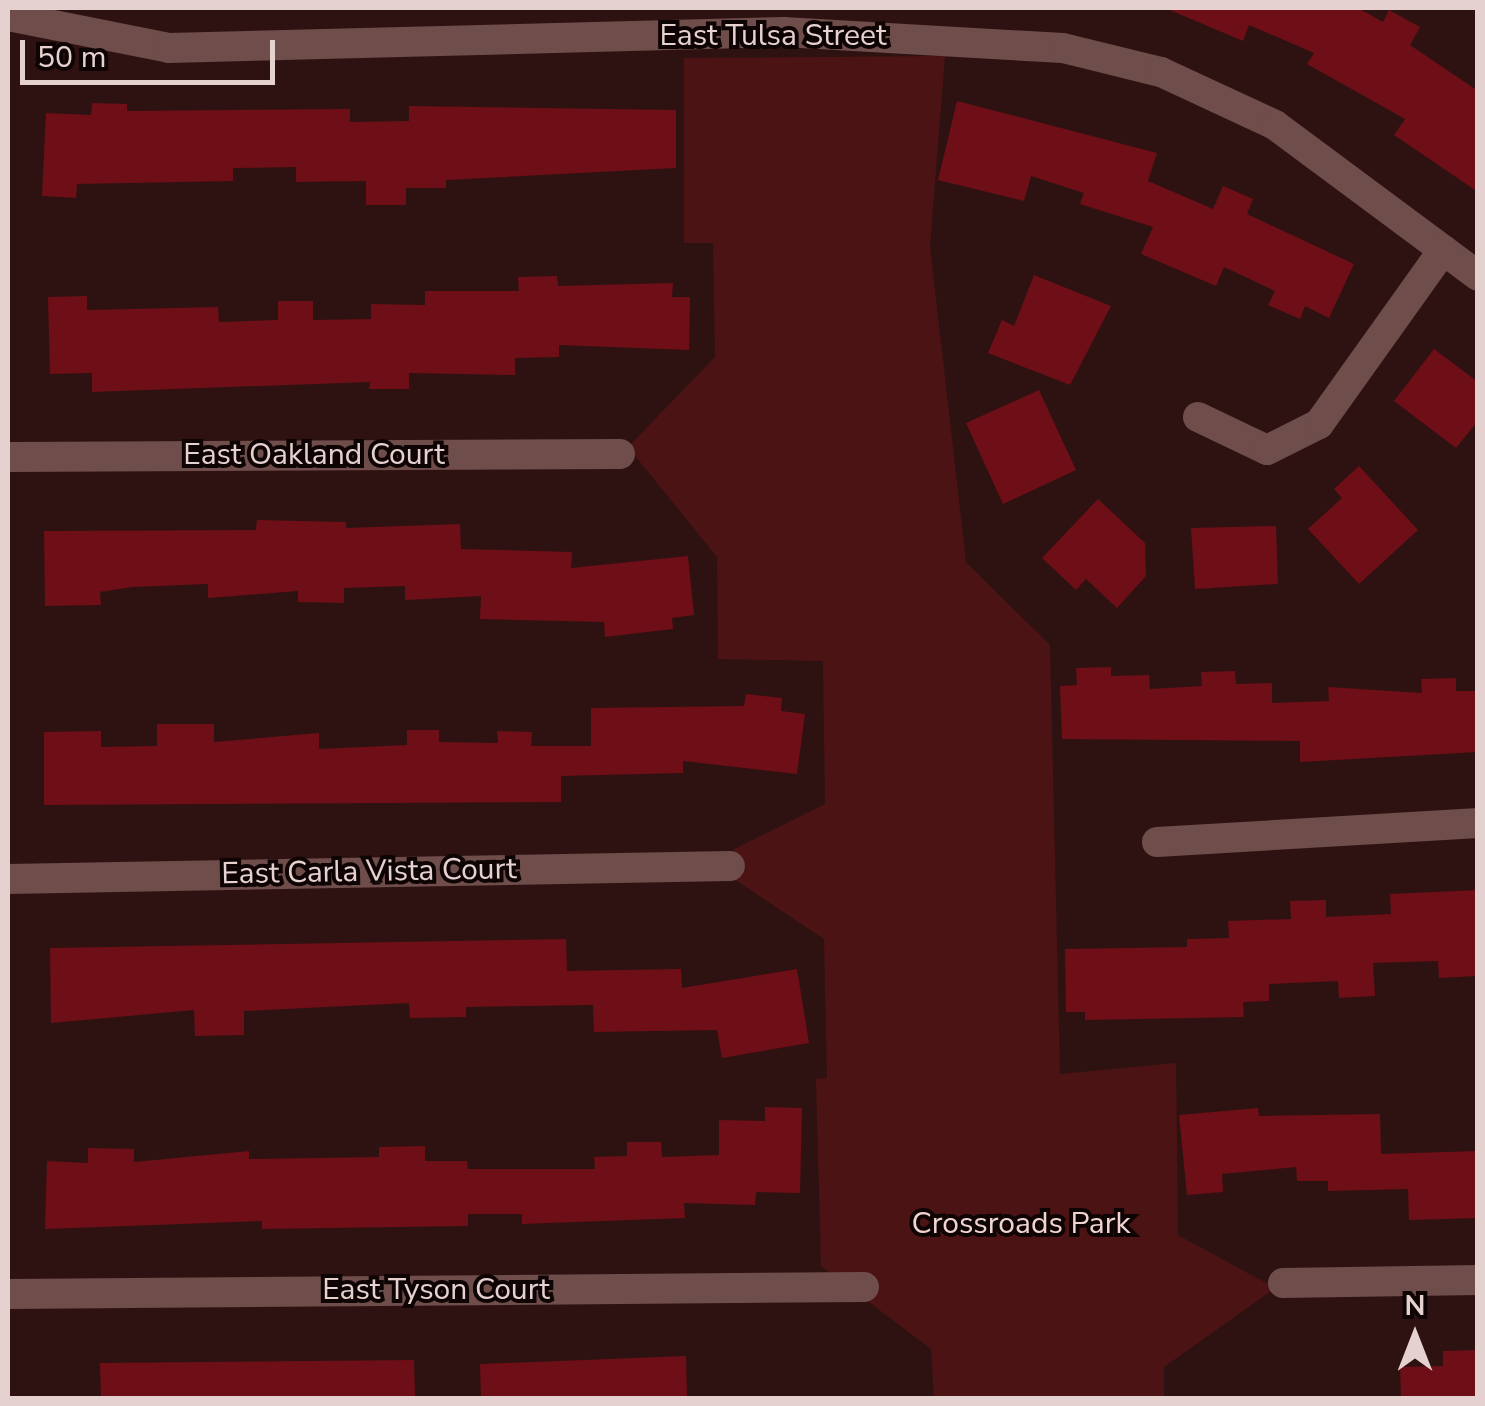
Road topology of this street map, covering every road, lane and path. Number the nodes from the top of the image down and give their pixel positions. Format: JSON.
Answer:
{"nodes":[{"id":1,"x":8,"y":16,"type":"edge"},
{"id":2,"x":784,"y":20,"type":"edge"},
{"id":3,"x":1442,"y":250,"type":"junction"},
{"id":4,"x":1478,"y":276,"type":"edge"},
{"id":5,"x":1198,"y":417,"type":"dead end"},
{"id":6,"x":620,"y":454,"type":"dead end"},
{"id":7,"x":8,"y":457,"type":"edge"},
{"id":8,"x":1478,"y":823,"type":"edge"},
{"id":9,"x":1157,"y":842,"type":"dead end"},
{"id":10,"x":730,"y":866,"type":"dead end"},
{"id":11,"x":8,"y":879,"type":"edge"},
{"id":12,"x":1478,"y":1280,"type":"edge"},
{"id":13,"x":1283,"y":1283,"type":"dead end"},
{"id":14,"x":864,"y":1286,"type":"dead end"},
{"id":15,"x":8,"y":1294,"type":"edge"}],
"edges":[{"from":1,"to":2,"type":"street","name":"East Tulsa Street"},
{"from":2,"to":3,"type":"street","name":"East Tulsa Street"},
{"from":3,"to":4,"type":"street","name":"East Tulsa Street"},
{"from":3,"to":5,"type":"street"},
{"from":6,"to":7,"type":"street","name":"East Oakland Court"},
{"from":8,"to":9,"type":"street"},
{"from":10,"to":11,"type":"street","name":"East Carla Vista Court"},
{"from":12,"to":13,"type":"street"},
{"from":14,"to":15,"type":"street","name":"East Tyson Court"}]}
